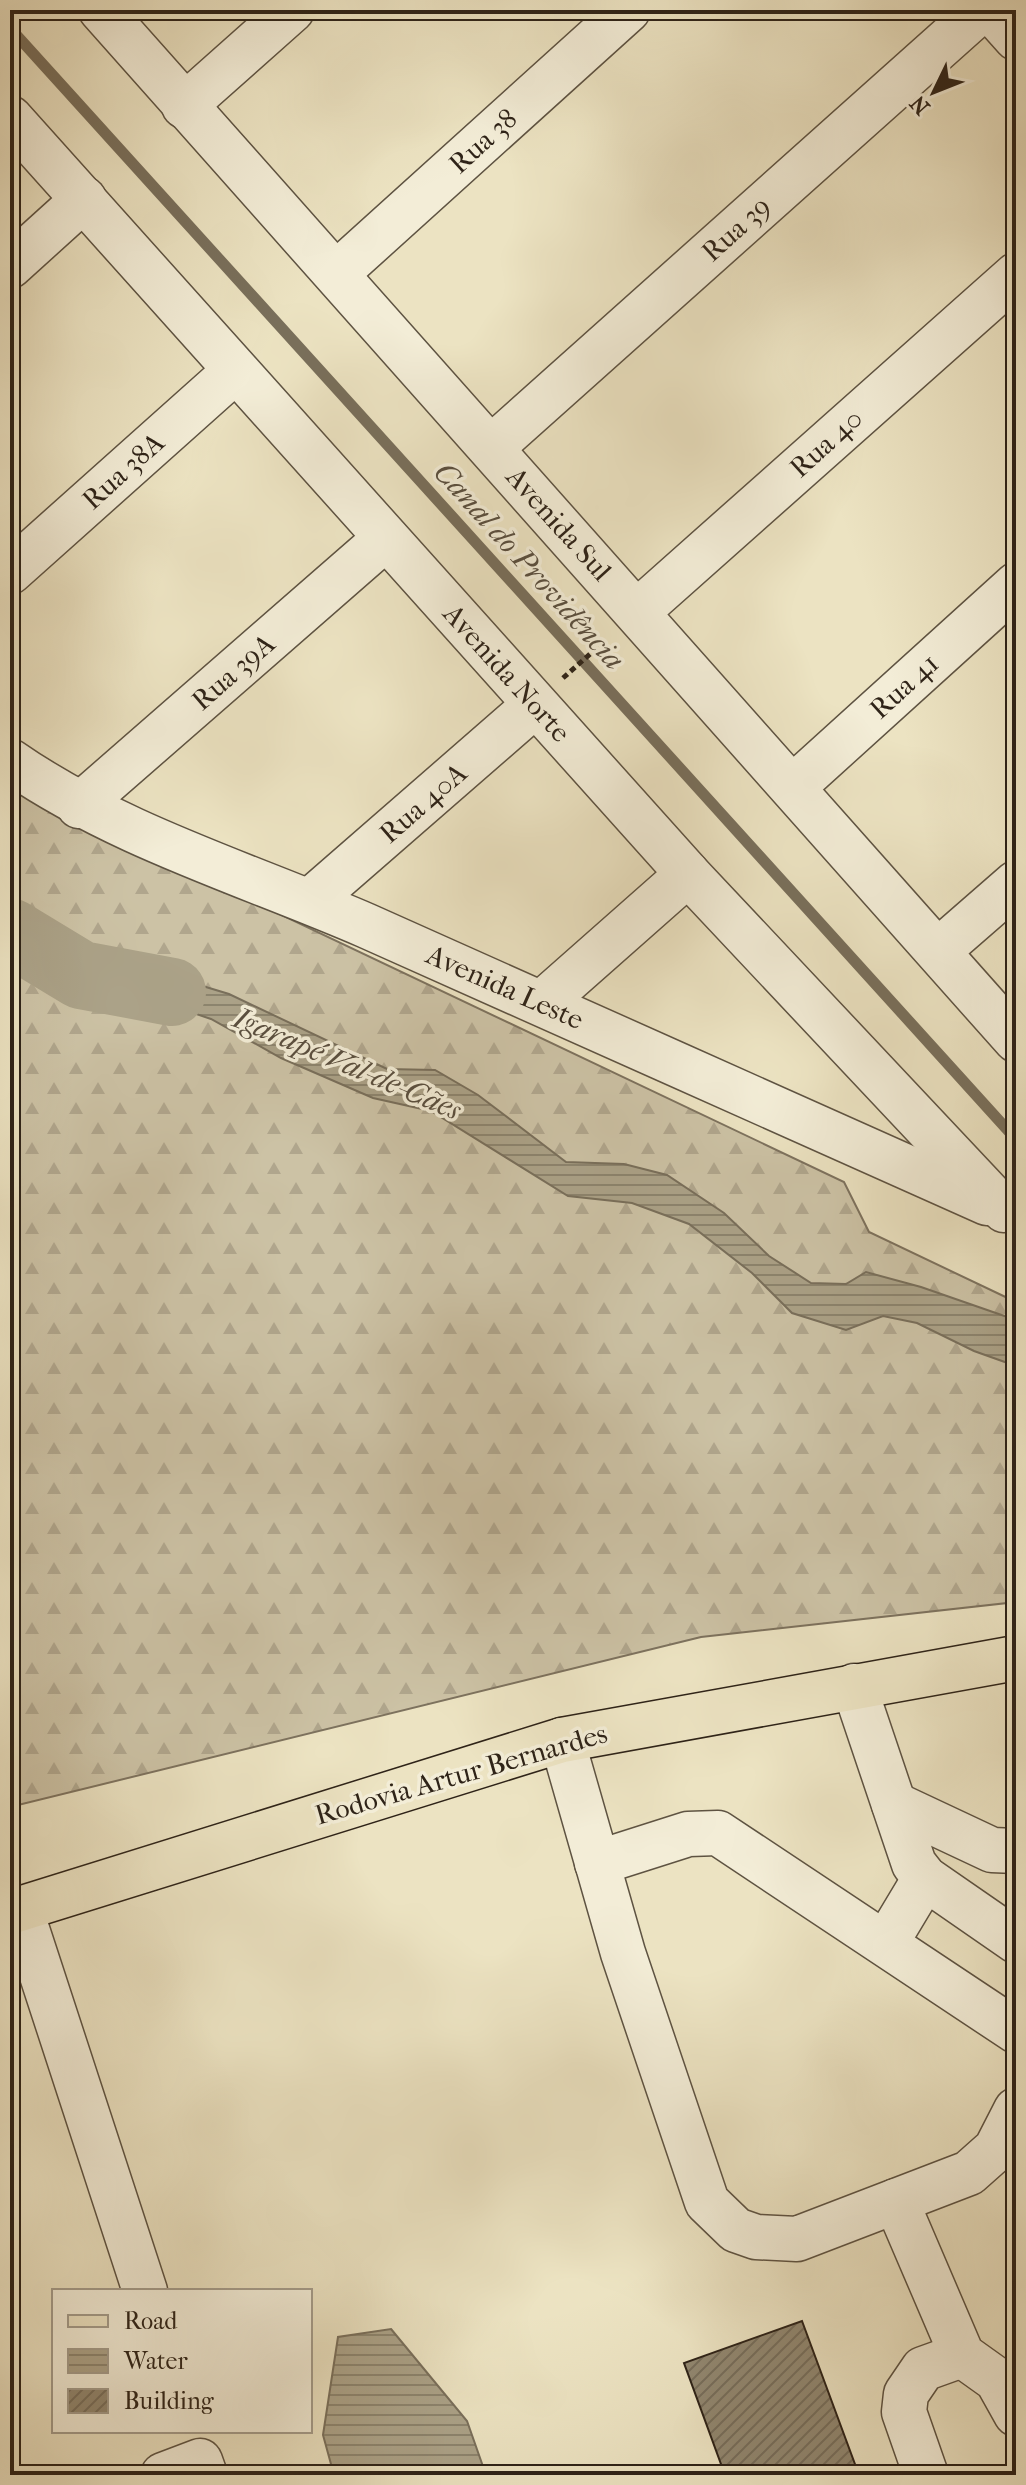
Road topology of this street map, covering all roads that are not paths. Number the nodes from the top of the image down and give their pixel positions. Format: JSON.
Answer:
{"nodes":[{"id":1,"x":101,"y":10,"type":"edge"},
{"id":2,"x":292,"y":10,"type":"edge"},
{"id":3,"x":628,"y":10,"type":"edge"},
{"id":4,"x":981,"y":10,"type":"edge"},
{"id":5,"x":991,"y":10,"type":"edge"},
{"id":6,"x":1016,"y":38,"type":"edge"},
{"id":7,"x":184,"y":106,"type":"junction"},
{"id":8,"x":10,"y":118,"type":"edge"},
{"id":9,"x":84,"y":199,"type":"junction"},
{"id":10,"x":10,"y":266,"type":"edge"},
{"id":11,"x":337,"y":273,"type":"junction"},
{"id":12,"x":1016,"y":275,"type":"edge"},
{"id":13,"x":235,"y":371,"type":"junction"},
{"id":14,"x":491,"y":448,"type":"junction"},
{"id":15,"x":386,"y":538,"type":"junction"},
{"id":16,"x":10,"y":572,"type":"edge"},
{"id":17,"x":1016,"y":585,"type":"edge"},
{"id":18,"x":626,"y":622,"type":"junction"},
{"id":19,"x":549,"y":692,"type":"junction"},
{"id":20,"x":10,"y":761,"type":"edge"},
{"id":21,"x":793,"y":787,"type":"junction"},
{"id":22,"x":79,"y":806,"type":"junction"},
{"id":23,"x":1016,"y":883,"type":"edge"},
{"id":24,"x":675,"y":884,"type":"junction"},
{"id":25,"x":310,"y":901,"type":"junction"},
{"id":26,"x":938,"y":951,"type":"junction"},
{"id":27,"x":542,"y":1003,"type":"junction"},
{"id":28,"x":1016,"y":1040,"type":"edge"},
{"id":29,"x":1012,"y":1208,"type":"edge"},
{"id":30,"x":1016,"y":1658,"type":"edge"},
{"id":31,"x":854,"y":1686,"type":"junction"},
{"id":32,"x":562,"y":1740,"type":"junction"},
{"id":33,"x":894,"y":1804,"type":"junction"},
{"id":34,"x":1016,"y":1851,"type":"edge"},
{"id":35,"x":597,"y":1863,"type":"junction"},
{"id":36,"x":925,"y":1878,"type":"junction"},
{"id":37,"x":15,"y":1910,"type":"edge"},
{"id":38,"x":1016,"y":1941,"type":"edge"},
{"id":39,"x":886,"y":1943,"type":"junction"},
{"id":40,"x":1016,"y":2031,"type":"edge"},
{"id":41,"x":1016,"y":2110,"type":"edge"},
{"id":42,"x":896,"y":2201,"type":"junction"},
{"id":43,"x":144,"y":2289,"type":"edge"},
{"id":44,"x":962,"y":2355,"type":"junction"},
{"id":45,"x":1016,"y":2414,"type":"edge"},
{"id":46,"x":926,"y":2475,"type":"edge"}],
"edges":[{"from":1,"to":7,"type":"street","name":"Avenida Sul"},
{"from":2,"to":7,"type":"street"},
{"from":3,"to":11,"type":"street","name":"Rua 38"},
{"from":4,"to":14,"type":"street","name":"Rua 39"},
{"from":5,"to":6,"type":"street"},
{"from":7,"to":11,"type":"street","name":"Avenida Sul"},
{"from":8,"to":9,"type":"street","name":"Avenida Norte"},
{"from":9,"to":10,"type":"street"},
{"from":9,"to":13,"type":"street","name":"Avenida Norte"},
{"from":11,"to":14,"type":"street","name":"Avenida Sul"},
{"from":12,"to":18,"type":"street","name":"Rua 40"},
{"from":13,"to":15,"type":"street","name":"Avenida Norte"},
{"from":13,"to":16,"type":"street","name":"Rua 38A"},
{"from":14,"to":18,"type":"street","name":"Avenida Sul"},
{"from":15,"to":19,"type":"street","name":"Avenida Norte"},
{"from":15,"to":22,"type":"street","name":"Rua 39A"},
{"from":17,"to":21,"type":"street","name":"Rua 41"},
{"from":18,"to":21,"type":"street","name":"Avenida Sul"},
{"from":19,"to":24,"type":"street","name":"Avenida Norte"},
{"from":19,"to":25,"type":"street","name":"Rua 40A"},
{"from":20,"to":22,"type":"street","name":"Avenida Leste"},
{"from":21,"to":26,"type":"street","name":"Avenida Sul"},
{"from":22,"to":25,"type":"street","name":"Avenida Leste"},
{"from":23,"to":26,"type":"street"},
{"from":24,"to":27,"type":"street"},
{"from":24,"to":29,"type":"street","name":"Avenida Norte"},
{"from":25,"to":27,"type":"street","name":"Avenida Leste"},
{"from":26,"to":28,"type":"street","name":"Avenida Sul"},
{"from":27,"to":29,"type":"street","name":"Avenida Leste"},
{"from":30,"to":31,"type":"main road","name":"Rodovia Artur Bernardes"},
{"from":31,"to":32,"type":"main road","name":"Rodovia Artur Bernardes"},
{"from":31,"to":33,"type":"street"},
{"from":32,"to":35,"type":"street"},
{"from":32,"to":37,"type":"main road","name":"Rodovia Artur Bernardes"},
{"from":33,"to":34,"type":"street"},
{"from":33,"to":36,"type":"street"},
{"from":35,"to":39,"type":"street"},
{"from":35,"to":42,"type":"street"},
{"from":36,"to":38,"type":"street"},
{"from":36,"to":39,"type":"street"},
{"from":37,"to":43,"type":"street"},
{"from":39,"to":40,"type":"street"},
{"from":41,"to":42,"type":"street"},
{"from":42,"to":44,"type":"street"},
{"from":44,"to":45,"type":"street"},
{"from":44,"to":46,"type":"street"}]}
